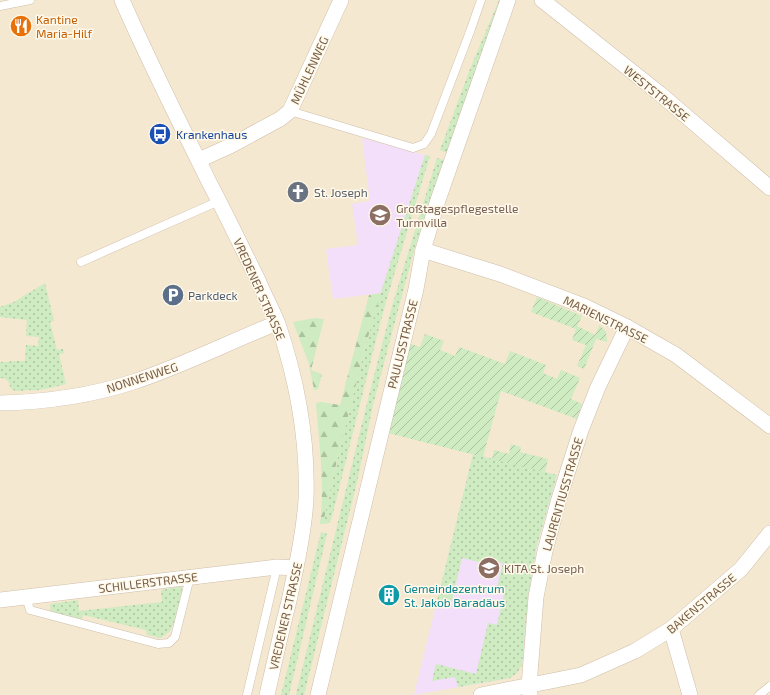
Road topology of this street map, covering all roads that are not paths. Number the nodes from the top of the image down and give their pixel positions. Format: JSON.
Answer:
{"nodes":[{"id":1,"x":30,"y":0,"type":"edge"},
{"id":2,"x":122,"y":0,"type":"edge"},
{"id":3,"x":341,"y":0,"type":"edge"},
{"id":4,"x":481,"y":0,"type":"edge"},
{"id":5,"x":508,"y":0,"type":"edge"},
{"id":6,"x":542,"y":0,"type":"edge"},
{"id":7,"x":0,"y":6,"type":"edge"},
{"id":8,"x":290,"y":111,"type":"junction"},
{"id":9,"x":199,"y":160,"type":"junction"},
{"id":10,"x":770,"y":188,"type":"edge"},
{"id":11,"x":219,"y":200,"type":"junction"},
{"id":12,"x":424,"y":250,"type":"junction"},
{"id":13,"x":81,"y":262,"type":"dead end"},
{"id":14,"x":277,"y":323,"type":"junction"},
{"id":15,"x":627,"y":327,"type":"junction"},
{"id":16,"x":0,"y":403,"type":"edge"},
{"id":17,"x":770,"y":426,"type":"edge"},
{"id":18,"x":770,"y":533,"type":"edge"},
{"id":19,"x":277,"y":567,"type":"junction"},
{"id":20,"x":296,"y":568,"type":"junction"},
{"id":21,"x":190,"y":577,"type":"junction"},
{"id":22,"x":26,"y":597,"type":"junction"},
{"id":23,"x":0,"y":600,"type":"edge"},
{"id":24,"x":671,"y":629,"type":"junction"},
{"id":25,"x":770,"y":686,"type":"edge"},
{"id":26,"x":529,"y":690,"type":"edge"},
{"id":27,"x":247,"y":695,"type":"edge"},
{"id":28,"x":267,"y":695,"type":"edge"},
{"id":29,"x":318,"y":695,"type":"edge"},
{"id":30,"x":481,"y":695,"type":"edge"},
{"id":31,"x":690,"y":695,"type":"edge"},
{"id":32,"x":759,"y":695,"type":"edge"}],
"edges":[{"from":1,"to":7,"type":"lane"},
{"from":2,"to":9,"type":"street","name":"VREDENER STRASSE"},
{"from":3,"to":8,"type":"street","name":"MÜHLENWEG"},
{"from":4,"to":8,"type":"lane"},
{"from":5,"to":12,"type":"street","name":"PAULUSSTRASSE"},
{"from":6,"to":10,"type":"street","name":"WESTSTRASSE"},
{"from":8,"to":9,"type":"street","name":"MÜHLENWEG"},
{"from":9,"to":11,"type":"street","name":"VREDENER STRASSE"},
{"from":11,"to":13,"type":"lane"},
{"from":11,"to":14,"type":"street","name":"VREDENER STRASSE"},
{"from":12,"to":15,"type":"street","name":"MARIENSTRASSE"},
{"from":12,"to":29,"type":"street","name":"PAULUSSTRASSE"},
{"from":14,"to":16,"type":"street","name":"NONNENWEG"},
{"from":14,"to":20,"type":"street","name":"VREDENER STRASSE"},
{"from":15,"to":17,"type":"street","name":"MARIENSTRASSE"},
{"from":15,"to":26,"type":"street","name":"LAURENTIUSSTRASSE"},
{"from":18,"to":24,"type":"street","name":"BAKENSTRASSE"},
{"from":19,"to":20,"type":"street","name":"SCHILLERSTRASSE"},
{"from":19,"to":21,"type":"street","name":"SCHILLERSTRASSE"},
{"from":19,"to":27,"type":"lane"},
{"from":20,"to":28,"type":"street","name":"VREDENER STRASSE"},
{"from":21,"to":22,"type":"street","name":"SCHILLERSTRASSE"},
{"from":21,"to":22,"type":"lane"},
{"from":22,"to":23,"type":"street","name":"SCHILLERSTRASSE"},
{"from":24,"to":26,"type":"street","name":"BAKENSTRASSE"},
{"from":24,"to":31,"type":"street"},
{"from":25,"to":32,"type":"lane"},
{"from":26,"to":30,"type":"street","name":"BAKENSTRASSE"}]}
